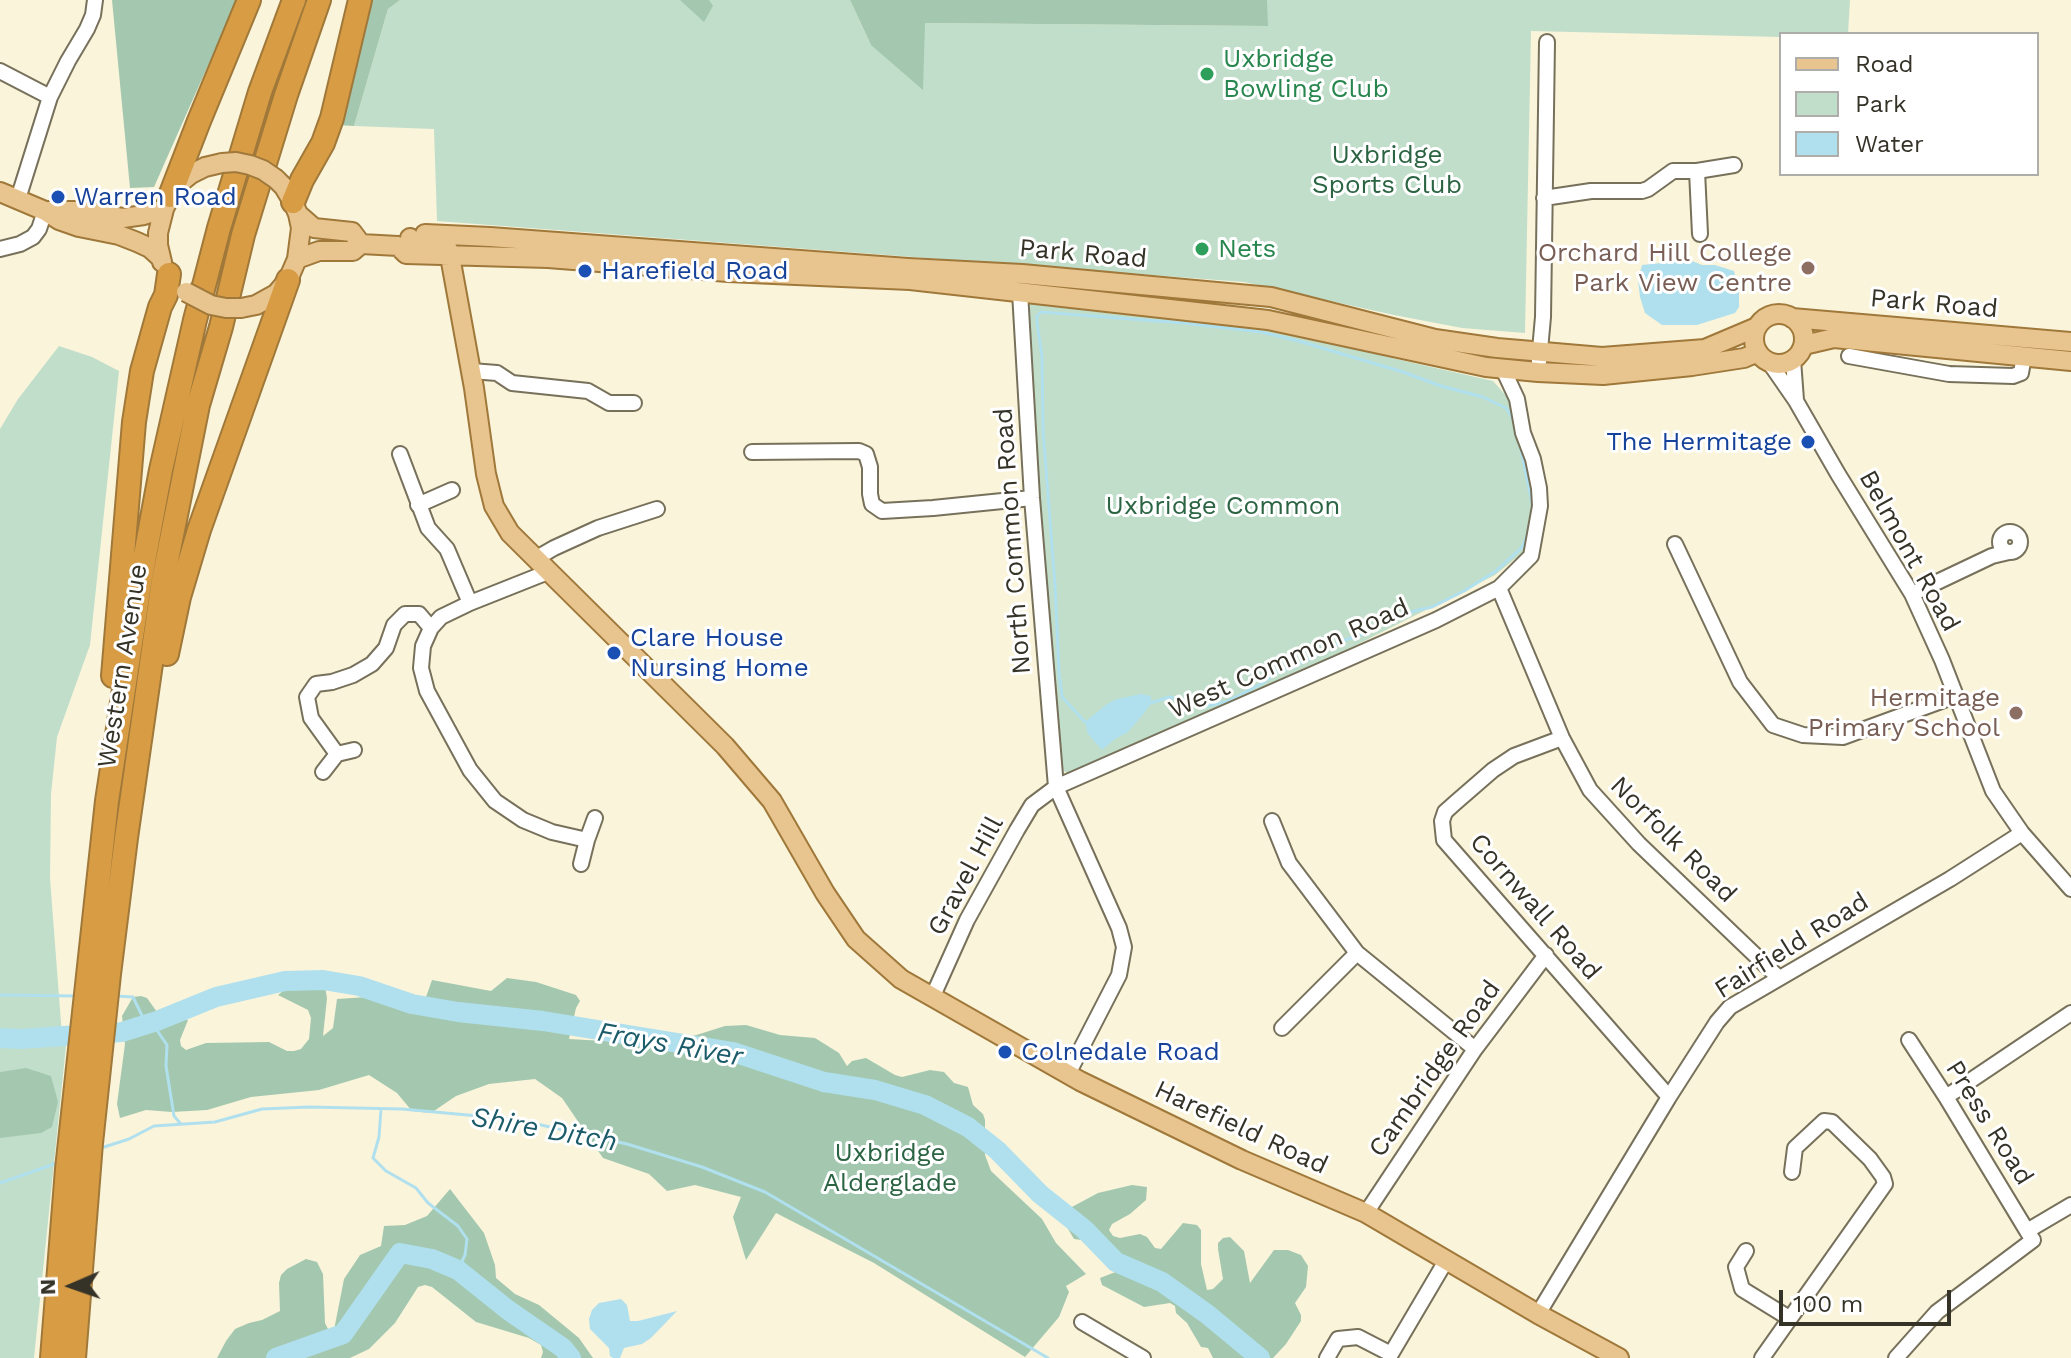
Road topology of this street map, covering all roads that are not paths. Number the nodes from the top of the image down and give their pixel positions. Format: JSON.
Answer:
{"nodes":[{"id":1,"x":95,"y":0,"type":"edge"},
{"id":2,"x":249,"y":0,"type":"edge"},
{"id":3,"x":294,"y":0,"type":"edge"},
{"id":4,"x":319,"y":0,"type":"edge"},
{"id":5,"x":360,"y":0,"type":"edge"},
{"id":6,"x":1547,"y":42,"type":"dead end"},
{"id":7,"x":0,"y":71,"type":"edge"},
{"id":8,"x":50,"y":97,"type":"junction"},
{"id":9,"x":1734,"y":165,"type":"dead end"},
{"id":10,"x":1697,"y":171,"type":"junction"},
{"id":11,"x":0,"y":192,"type":"edge"},
{"id":12,"x":1544,"y":198,"type":"junction"},
{"id":13,"x":18,"y":199,"type":"junction"},
{"id":14,"x":167,"y":202,"type":"junction"},
{"id":15,"x":296,"y":208,"type":"junction"},
{"id":16,"x":45,"y":211,"type":"junction"},
{"id":17,"x":1700,"y":234,"type":"dead end"},
{"id":18,"x":404,"y":242,"type":"junction"},
{"id":19,"x":361,"y":244,"type":"junction"},
{"id":20,"x":0,"y":249,"type":"edge"},
{"id":21,"x":450,"y":255,"type":"junction"},
{"id":22,"x":297,"y":259,"type":"junction"},
{"id":23,"x":165,"y":266,"type":"junction"},
{"id":24,"x":288,"y":280,"type":"junction"},
{"id":25,"x":1020,"y":292,"type":"junction"},
{"id":26,"x":1792,"y":318,"type":"junction"},
{"id":27,"x":1757,"y":327,"type":"junction"},
{"id":28,"x":2071,"y":342,"type":"edge"},
{"id":29,"x":1540,"y":352,"type":"junction"},
{"id":30,"x":1798,"y":353,"type":"junction"},
{"id":31,"x":1849,"y":356,"type":"dead end"},
{"id":32,"x":2024,"y":356,"type":"junction"},
{"id":33,"x":1764,"y":357,"type":"junction"},
{"id":34,"x":2071,"y":361,"type":"edge"},
{"id":35,"x":1503,"y":369,"type":"junction"},
{"id":36,"x":471,"y":371,"type":"junction"},
{"id":37,"x":1535,"y":371,"type":"junction"},
{"id":38,"x":1515,"y":395,"type":"junction"},
{"id":39,"x":1796,"y":401,"type":"junction"},
{"id":40,"x":634,"y":403,"type":"dead end"},
{"id":41,"x":752,"y":452,"type":"dead end"},
{"id":42,"x":400,"y":454,"type":"dead end"},
{"id":43,"x":452,"y":490,"type":"dead end"},
{"id":44,"x":1032,"y":498,"type":"junction"},
{"id":45,"x":418,"y":505,"type":"junction"},
{"id":46,"x":657,"y":509,"type":"dead end"},
{"id":47,"x":1675,"y":544,"type":"dead end"},
{"id":48,"x":1992,"y":556,"type":"junction"},
{"id":49,"x":542,"y":566,"type":"junction"},
{"id":50,"x":1499,"y":588,"type":"junction"},
{"id":51,"x":1912,"y":594,"type":"junction"},
{"id":52,"x":470,"y":603,"type":"junction"},
{"id":53,"x":431,"y":628,"type":"junction"},
{"id":54,"x":1955,"y":696,"type":"junction"},
{"id":55,"x":1562,"y":738,"type":"junction"},
{"id":56,"x":354,"y":750,"type":"dead end"},
{"id":57,"x":337,"y":754,"type":"junction"},
{"id":58,"x":323,"y":772,"type":"dead end"},
{"id":59,"x":1056,"y":787,"type":"junction"},
{"id":60,"x":107,"y":801,"type":"junction"},
{"id":61,"x":595,"y":818,"type":"dead end"},
{"id":62,"x":1272,"y":821,"type":"dead end"},
{"id":63,"x":2022,"y":833,"type":"junction"},
{"id":64,"x":131,"y":838,"type":"junction"},
{"id":65,"x":587,"y":840,"type":"junction"},
{"id":66,"x":581,"y":864,"type":"dead end"},
{"id":67,"x":2071,"y":889,"type":"edge"},
{"id":68,"x":1357,"y":953,"type":"junction"},
{"id":69,"x":1546,"y":955,"type":"junction"},
{"id":70,"x":1779,"y":978,"type":"junction"},
{"id":71,"x":932,"y":998,"type":"junction"},
{"id":72,"x":2071,"y":1013,"type":"edge"},
{"id":73,"x":1282,"y":1028,"type":"dead end"},
{"id":74,"x":1909,"y":1040,"type":"dead end"},
{"id":75,"x":1475,"y":1049,"type":"junction"},
{"id":76,"x":1068,"y":1074,"type":"junction"},
{"id":77,"x":1669,"y":1097,"type":"junction"},
{"id":78,"x":1946,"y":1097,"type":"junction"},
{"id":79,"x":1792,"y":1172,"type":"dead end"},
{"id":80,"x":2071,"y":1205,"type":"edge"},
{"id":81,"x":1366,"y":1213,"type":"junction"},
{"id":82,"x":2027,"y":1231,"type":"junction"},
{"id":83,"x":1746,"y":1251,"type":"dead end"},
{"id":84,"x":1447,"y":1259,"type":"junction"},
{"id":85,"x":1538,"y":1314,"type":"junction"},
{"id":86,"x":1789,"y":1318,"type":"junction"},
{"id":87,"x":1082,"y":1322,"type":"dead end"},
{"id":88,"x":1391,"y":1356,"type":"edge"},
{"id":89,"x":52,"y":1358,"type":"edge"},
{"id":90,"x":74,"y":1358,"type":"edge"},
{"id":91,"x":1143,"y":1358,"type":"edge"},
{"id":92,"x":1327,"y":1358,"type":"edge"},
{"id":93,"x":1619,"y":1358,"type":"edge"},
{"id":94,"x":1762,"y":1358,"type":"edge"},
{"id":95,"x":1896,"y":1358,"type":"edge"}],
"edges":[{"from":1,"to":8,"type":"street"},
{"from":2,"to":14,"type":"highway"},
{"from":3,"to":60,"type":"highway","name":"Western Avenue"},
{"from":4,"to":64,"type":"highway","name":"Western Avenue"},
{"from":5,"to":15,"type":"highway"},
{"from":6,"to":12,"type":"street"},
{"from":7,"to":8,"type":"street"},
{"from":8,"to":13,"type":"street"},
{"from":9,"to":10,"type":"street"},
{"from":10,"to":12,"type":"street"},
{"from":10,"to":17,"type":"street"},
{"from":11,"to":13,"type":"main road"},
{"from":12,"to":29,"type":"street"},
{"from":13,"to":16,"type":"main road"},
{"from":14,"to":15,"type":"main road","bridge":true},
{"from":14,"to":16,"type":"main road"},
{"from":14,"to":23,"type":"main road"},
{"from":15,"to":19,"type":"main road","name":"Park Road"},
{"from":15,"to":22,"type":"main road"},
{"from":16,"to":20,"type":"street"},
{"from":16,"to":23,"type":"main road"},
{"from":18,"to":19,"type":"main road","name":"Park Road"},
{"from":18,"to":21,"type":"main road","name":"Park Road"},
{"from":18,"to":29,"type":"main road","name":"Park Road"},
{"from":19,"to":22,"type":"main road","name":"Park Road"},
{"from":21,"to":25,"type":"main road","name":"Park Road"},
{"from":21,"to":36,"type":"main road","name":"Harefield Road"},
{"from":22,"to":24,"type":"main road"},
{"from":23,"to":24,"type":"main road","bridge":true},
{"from":23,"to":60,"type":"highway"},
{"from":24,"to":64,"type":"highway"},
{"from":25,"to":35,"type":"main road","name":"Park Road"},
{"from":25,"to":44,"type":"street","name":"North Common Road"},
{"from":26,"to":27,"type":"main road"},
{"from":26,"to":28,"type":"main road","name":"Park Road"},
{"from":26,"to":30,"type":"main road"},
{"from":27,"to":29,"type":"main road","name":"Park Road"},
{"from":27,"to":33,"type":"main road"},
{"from":29,"to":37,"type":"street"},
{"from":30,"to":32,"type":"main road","name":"Park Road"},
{"from":30,"to":33,"type":"main road"},
{"from":30,"to":39,"type":"street"},
{"from":31,"to":32,"type":"street"},
{"from":32,"to":34,"type":"main road","name":"Park Road"},
{"from":33,"to":37,"type":"main road","name":"Park Road"},
{"from":33,"to":39,"type":"street","name":"Belmont Road"},
{"from":35,"to":37,"type":"main road","name":"Park Road"},
{"from":35,"to":38,"type":"street"},
{"from":36,"to":40,"type":"street"},
{"from":36,"to":49,"type":"main road","name":"Harefield Road"},
{"from":37,"to":38,"type":"street"},
{"from":38,"to":50,"type":"street","name":"West Common Road"},
{"from":39,"to":51,"type":"street","name":"Belmont Road"},
{"from":41,"to":44,"type":"street"},
{"from":42,"to":45,"type":"street"},
{"from":43,"to":45,"type":"street"},
{"from":44,"to":59,"type":"street","name":"North Common Road"},
{"from":45,"to":52,"type":"street"},
{"from":46,"to":49,"type":"street"},
{"from":47,"to":54,"type":"street"},
{"from":48,"to":48,"type":"street"},
{"from":48,"to":51,"type":"street"},
{"from":49,"to":52,"type":"street"},
{"from":49,"to":71,"type":"main road","name":"Harefield Road"},
{"from":50,"to":55,"type":"street","name":"Norfolk Road"},
{"from":50,"to":59,"type":"street","name":"West Common Road"},
{"from":51,"to":54,"type":"street","name":"Belmont Road"},
{"from":52,"to":53,"type":"street"},
{"from":53,"to":57,"type":"street"},
{"from":53,"to":65,"type":"street"},
{"from":54,"to":63,"type":"street","name":"Belmont Road"},
{"from":55,"to":69,"type":"street","name":"Cornwall Road"},
{"from":55,"to":70,"type":"street","name":"Norfolk Road"},
{"from":56,"to":57,"type":"street"},
{"from":57,"to":58,"type":"street"},
{"from":59,"to":71,"type":"street","name":"Gravel Hill"},
{"from":59,"to":76,"type":"street"},
{"from":60,"to":89,"type":"highway","name":"Western Avenue"},
{"from":61,"to":65,"type":"street"},
{"from":62,"to":68,"type":"street"},
{"from":63,"to":67,"type":"street","name":"Belmont Road"},
{"from":63,"to":70,"type":"street","name":"Fairfield Road"},
{"from":64,"to":90,"type":"highway"},
{"from":65,"to":66,"type":"street"},
{"from":68,"to":73,"type":"street"},
{"from":68,"to":75,"type":"street"},
{"from":69,"to":75,"type":"street","name":"Cambridge Road"},
{"from":69,"to":77,"type":"street","name":"Cornwall Road"},
{"from":70,"to":77,"type":"street","name":"Fairfield Road"},
{"from":71,"to":76,"type":"main road","name":"Harefield Road"},
{"from":72,"to":78,"type":"street"},
{"from":74,"to":78,"type":"street","name":"Press Road"},
{"from":75,"to":81,"type":"street","name":"Cambridge Road"},
{"from":76,"to":81,"type":"main road","name":"Harefield Road"},
{"from":77,"to":85,"type":"street","name":"Fairfield Road"},
{"from":78,"to":82,"type":"street","name":"Press Road"},
{"from":79,"to":86,"type":"street"},
{"from":80,"to":82,"type":"street"},
{"from":81,"to":84,"type":"main road","name":"Harefield Road"},
{"from":82,"to":95,"type":"street"},
{"from":83,"to":86,"type":"street"},
{"from":84,"to":85,"type":"main road","name":"Harefield Road"},
{"from":84,"to":88,"type":"street"},
{"from":85,"to":93,"type":"main road","name":"Harefield Road"},
{"from":86,"to":94,"type":"street"},
{"from":87,"to":91,"type":"street"},
{"from":88,"to":92,"type":"street"}]}
